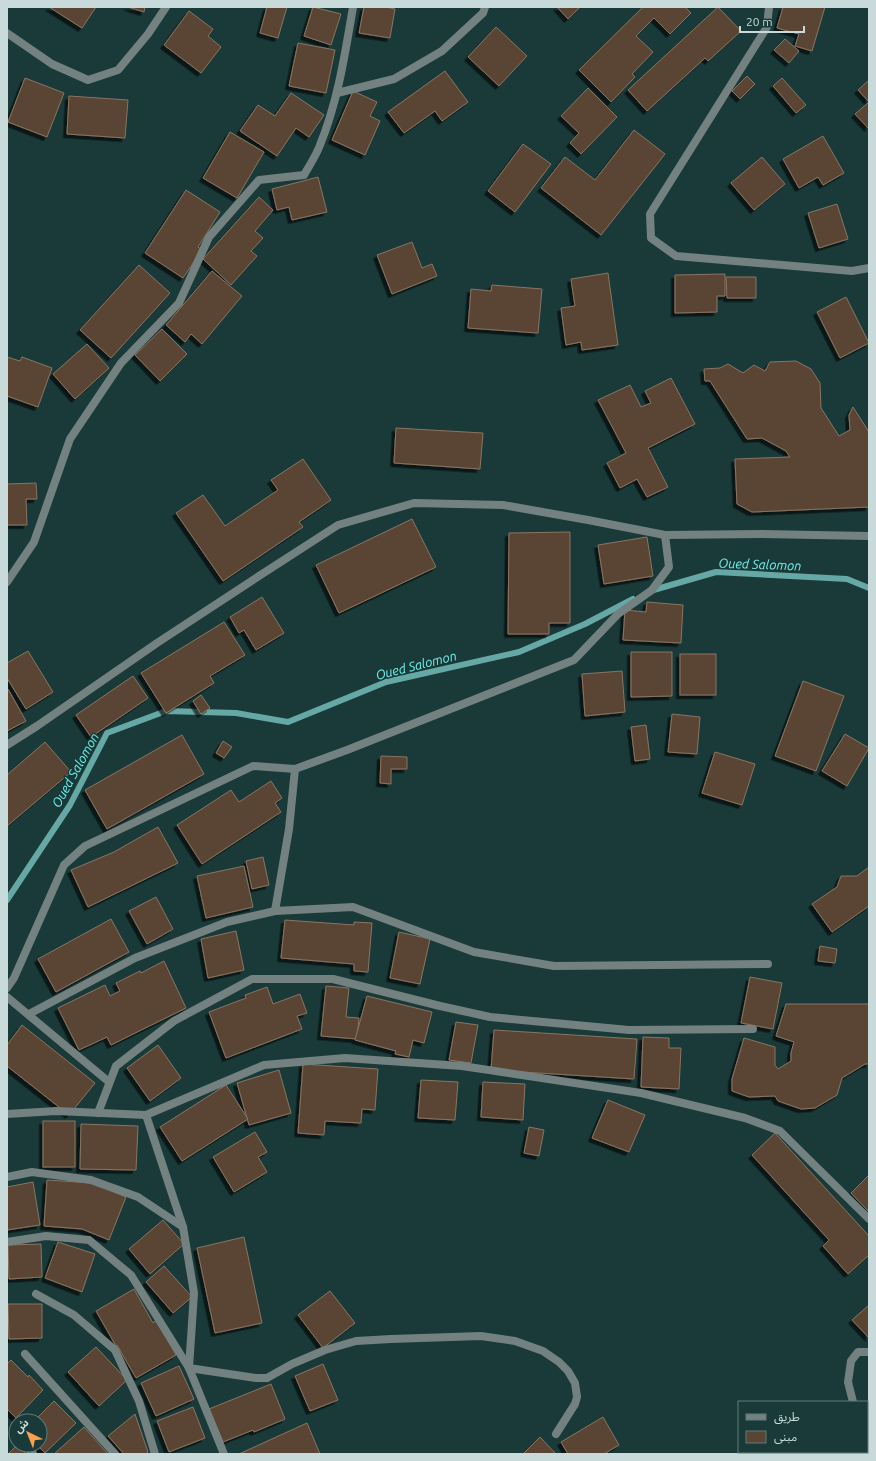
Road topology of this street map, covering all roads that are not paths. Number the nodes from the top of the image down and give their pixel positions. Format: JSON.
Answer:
{"nodes":[{"id":1,"x":166,"y":7,"type":"edge"},
{"id":2,"x":353,"y":7,"type":"edge"},
{"id":3,"x":485,"y":7,"type":"edge"},
{"id":4,"x":770,"y":7,"type":"edge"},
{"id":5,"x":7,"y":33,"type":"edge"},
{"id":6,"x":337,"y":93,"type":"junction"},
{"id":7,"x":869,"y":268,"type":"edge"},
{"id":8,"x":665,"y":535,"type":"junction"},
{"id":9,"x":869,"y":536,"type":"edge"},
{"id":10,"x":7,"y":582,"type":"edge"},
{"id":11,"x":7,"y":745,"type":"edge"},
{"id":12,"x":294,"y":769,"type":"junction"},
{"id":13,"x":275,"y":911,"type":"junction"},
{"id":14,"x":768,"y":964,"type":"dead end"},
{"id":15,"x":7,"y":988,"type":"edge"},
{"id":16,"x":7,"y":997,"type":"edge"},
{"id":17,"x":29,"y":1014,"type":"junction"},
{"id":18,"x":753,"y":1029,"type":"dead end"},
{"id":19,"x":109,"y":1082,"type":"junction"},
{"id":20,"x":98,"y":1112,"type":"junction"},
{"id":21,"x":7,"y":1114,"type":"edge"},
{"id":22,"x":146,"y":1115,"type":"junction"},
{"id":23,"x":7,"y":1177,"type":"edge"},
{"id":24,"x":869,"y":1219,"type":"edge"},
{"id":25,"x":183,"y":1227,"type":"junction"},
{"id":26,"x":7,"y":1242,"type":"edge"},
{"id":27,"x":36,"y":1294,"type":"dead end"},
{"id":28,"x":869,"y":1352,"type":"edge"},
{"id":29,"x":25,"y":1354,"type":"dead end"},
{"id":30,"x":189,"y":1368,"type":"junction"},
{"id":31,"x":853,"y":1401,"type":"edge"},
{"id":32,"x":556,"y":1434,"type":"dead end"},
{"id":33,"x":115,"y":1454,"type":"edge"},
{"id":34,"x":155,"y":1454,"type":"edge"},
{"id":35,"x":224,"y":1454,"type":"edge"}],
"edges":[{"from":1,"to":5,"type":"street"},
{"from":2,"to":6,"type":"street"},
{"from":3,"to":6,"type":"street"},
{"from":4,"to":7,"type":"street"},
{"from":6,"to":10,"type":"street"},
{"from":8,"to":9,"type":"street"},
{"from":8,"to":11,"type":"street"},
{"from":8,"to":12,"type":"street"},
{"from":12,"to":13,"type":"street"},
{"from":12,"to":15,"type":"street"},
{"from":13,"to":14,"type":"street"},
{"from":13,"to":17,"type":"street"},
{"from":16,"to":17,"type":"street"},
{"from":17,"to":19,"type":"street"},
{"from":18,"to":19,"type":"street"},
{"from":19,"to":20,"type":"street"},
{"from":20,"to":21,"type":"street"},
{"from":20,"to":22,"type":"street"},
{"from":22,"to":24,"type":"street"},
{"from":22,"to":25,"type":"street"},
{"from":23,"to":25,"type":"street"},
{"from":25,"to":30,"type":"street"},
{"from":26,"to":30,"type":"street"},
{"from":27,"to":34,"type":"street"},
{"from":28,"to":31,"type":"street"},
{"from":29,"to":33,"type":"street"},
{"from":30,"to":32,"type":"street"},
{"from":30,"to":35,"type":"street"}]}
